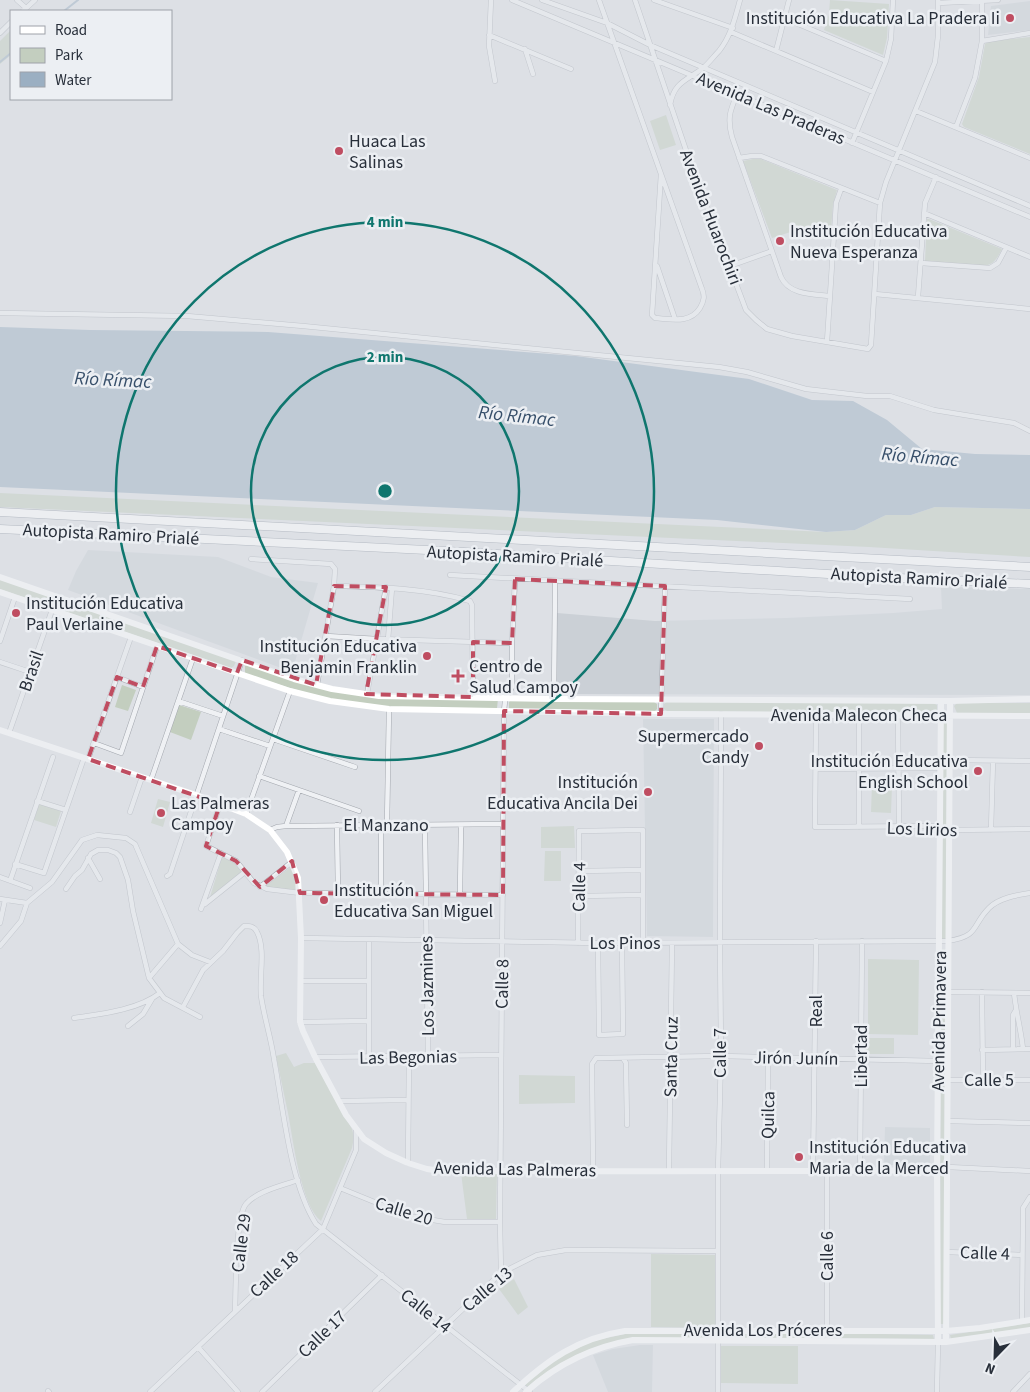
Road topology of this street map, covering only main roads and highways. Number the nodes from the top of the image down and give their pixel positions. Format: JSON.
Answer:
{"nodes":[{"id":1,"x":0,"y":512,"type":"edge"},
{"id":2,"x":0,"y":529,"type":"edge"},
{"id":3,"x":1030,"y":567,"type":"edge"},
{"id":4,"x":0,"y":577,"type":"edge"},
{"id":5,"x":1030,"y":584,"type":"edge"},
{"id":6,"x":0,"y":592,"type":"edge"},
{"id":7,"x":1030,"y":700,"type":"edge"},
{"id":8,"x":941,"y":701,"type":"junction"},
{"id":9,"x":950,"y":701,"type":"junction"},
{"id":10,"x":941,"y":715,"type":"junction"},
{"id":11,"x":949,"y":715,"type":"junction"},
{"id":12,"x":1030,"y":716,"type":"edge"},
{"id":13,"x":0,"y":730,"type":"edge"},
{"id":14,"x":936,"y":1170,"type":"junction"},
{"id":15,"x":1030,"y":1320,"type":"edge"},
{"id":16,"x":1030,"y":1330,"type":"edge"},
{"id":17,"x":937,"y":1331,"type":"junction"},
{"id":18,"x":946,"y":1331,"type":"junction"},
{"id":19,"x":938,"y":1342,"type":"junction"},
{"id":20,"x":946,"y":1342,"type":"junction"},
{"id":21,"x":513,"y":1392,"type":"edge"},
{"id":22,"x":528,"y":1392,"type":"edge"}],
"edges":[{"from":1,"to":3,"type":"highway","name":"Autopista Ramiro Prialé"},
{"from":2,"to":5,"type":"highway","name":"Autopista Ramiro Prialé"},
{"from":4,"to":8,"type":"main road","name":"Avenida Malecon Checa"},
{"from":6,"to":10,"type":"main road","name":"Avenida Malecon Checa"},
{"from":7,"to":9,"type":"main road","name":"Avenida Malecon Checa"},
{"from":8,"to":9,"type":"main road","name":"Avenida Malecon Checa"},
{"from":8,"to":10,"type":"main road","name":"Avenida Primavera"},
{"from":9,"to":11,"type":"main road","name":"Avenida Primavera"},
{"from":10,"to":11,"type":"main road","name":"Avenida Malecon Checa"},
{"from":10,"to":14,"type":"main road","name":"Avenida Primavera"},
{"from":11,"to":12,"type":"main road","name":"Avenida Malecon Checa"},
{"from":11,"to":18,"type":"main road","name":"Avenida Primavera"},
{"from":13,"to":14,"type":"main road","name":"Avenida Las Palmeras"},
{"from":14,"to":17,"type":"main road","name":"Avenida Primavera"},
{"from":15,"to":18,"type":"main road","name":"Avenida Los Próceres"},
{"from":16,"to":20,"type":"main road","name":"Avenida Los Próceres"},
{"from":17,"to":18,"type":"main road","name":"Avenida Los Próceres"},
{"from":17,"to":19,"type":"main road","name":"Avenida Primavera"},
{"from":17,"to":21,"type":"main road","name":"Avenida Los Próceres"},
{"from":18,"to":20,"type":"main road","name":"Avenida Primavera"},
{"from":19,"to":20,"type":"main road","name":"Avenida Los Próceres"},
{"from":19,"to":22,"type":"main road","name":"Avenida Los Próceres"}]}
